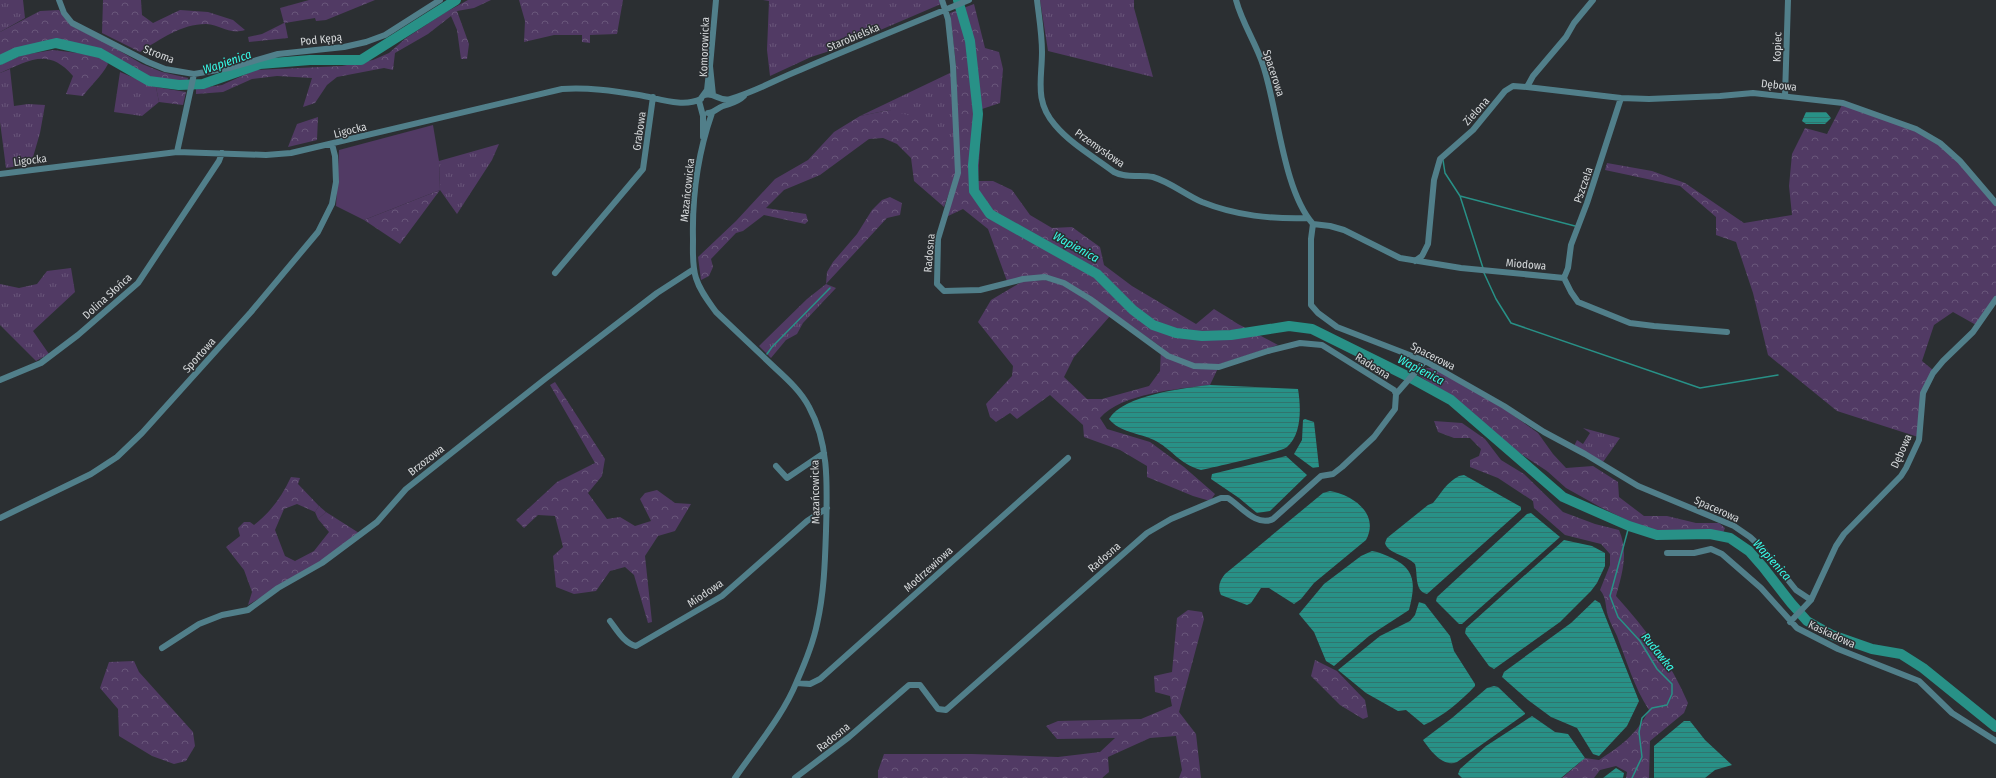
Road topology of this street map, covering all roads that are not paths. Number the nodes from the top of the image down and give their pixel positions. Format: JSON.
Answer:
{"nodes":[{"id":1,"x":59,"y":0,"type":"edge"},
{"id":2,"x":440,"y":0,"type":"edge"},
{"id":3,"x":716,"y":0,"type":"edge"},
{"id":4,"x":942,"y":0,"type":"edge"},
{"id":5,"x":969,"y":0,"type":"edge"},
{"id":6,"x":1037,"y":0,"type":"edge"},
{"id":7,"x":1236,"y":0,"type":"edge"},
{"id":8,"x":1592,"y":0,"type":"edge"},
{"id":9,"x":1788,"y":0,"type":"edge"},
{"id":10,"x":948,"y":9,"type":"junction"},
{"id":11,"x":710,"y":66,"type":"junction"},
{"id":12,"x":194,"y":74,"type":"junction"},
{"id":13,"x":1527,"y":87,"type":"junction"},
{"id":14,"x":746,"y":94,"type":"junction"},
{"id":15,"x":715,"y":96,"type":"junction"},
{"id":16,"x":1785,"y":96,"type":"junction"},
{"id":17,"x":653,"y":97,"type":"junction"},
{"id":18,"x":703,"y":97,"type":"junction"},
{"id":19,"x":1621,"y":98,"type":"junction"},
{"id":20,"x":677,"y":102,"type":"junction"},
{"id":21,"x":701,"y":109,"type":"junction"},
{"id":22,"x":717,"y":109,"type":"junction"},
{"id":23,"x":712,"y":113,"type":"junction"},
{"id":24,"x":703,"y":141,"type":"junction"},
{"id":25,"x":332,"y":144,"type":"junction"},
{"id":26,"x":177,"y":152,"type":"junction"},
{"id":27,"x":222,"y":153,"type":"junction"},
{"id":28,"x":0,"y":174,"type":"edge"},
{"id":29,"x":1996,"y":203,"type":"edge"},
{"id":30,"x":1308,"y":218,"type":"junction"},
{"id":31,"x":1313,"y":224,"type":"junction"},
{"id":32,"x":1415,"y":261,"type":"junction"},
{"id":33,"x":694,"y":269,"type":"junction"},
{"id":34,"x":555,"y":273,"type":"dead end"},
{"id":35,"x":1564,"y":278,"type":"junction"},
{"id":36,"x":1996,"y":299,"type":"edge"},
{"id":37,"x":1728,"y":332,"type":"dead end"},
{"id":38,"x":1425,"y":361,"type":"junction"},
{"id":39,"x":0,"y":380,"type":"edge"},
{"id":40,"x":1396,"y":394,"type":"junction"},
{"id":41,"x":824,"y":453,"type":"junction"},
{"id":42,"x":1068,"y":458,"type":"dead end"},
{"id":43,"x":776,"y":466,"type":"dead end"},
{"id":44,"x":827,"y":508,"type":"junction"},
{"id":45,"x":0,"y":518,"type":"edge"},
{"id":46,"x":1667,"y":553,"type":"dead end"},
{"id":47,"x":1811,"y":600,"type":"junction"},
{"id":48,"x":1792,"y":620,"type":"junction"},
{"id":49,"x":610,"y":621,"type":"dead end"},
{"id":50,"x":162,"y":648,"type":"dead end"},
{"id":51,"x":797,"y":683,"type":"junction"},
{"id":52,"x":1996,"y":741,"type":"edge"},
{"id":53,"x":735,"y":778,"type":"edge"},
{"id":54,"x":795,"y":778,"type":"edge"}],
"edges":[{"from":1,"to":12,"type":"street","name":"Stroma"},
{"from":2,"to":12,"type":"street","name":"Pod Kępą"},
{"from":3,"to":11,"type":"street","name":"Komorowicka"},
{"from":4,"to":10,"type":"street","name":"Radosna"},
{"from":5,"to":10,"type":"street","name":"Starobielska"},
{"from":6,"to":30,"type":"street","name":"Przemysłowa"},
{"from":7,"to":30,"type":"street","name":"Spacerowa"},
{"from":8,"to":13,"type":"street"},
{"from":9,"to":16,"type":"street","name":"Kopiec"},
{"from":10,"to":14,"type":"street","name":"Starobielska"},
{"from":10,"to":40,"type":"street","name":"Radosna"},
{"from":11,"to":15,"type":"street","name":"Komorowicka"},
{"from":11,"to":18,"type":"street"},
{"from":12,"to":26,"type":"street"},
{"from":13,"to":19,"type":"street","name":"Dębowa"},
{"from":13,"to":32,"type":"street","name":"Zielona"},
{"from":14,"to":15,"type":"street"},
{"from":14,"to":22,"type":"street"},
{"from":15,"to":18,"type":"street"},
{"from":15,"to":22,"type":"street"},
{"from":16,"to":19,"type":"street","name":"Dębowa"},
{"from":16,"to":29,"type":"street","name":"Dębowa"},
{"from":17,"to":20,"type":"street","name":"Ligocka"},
{"from":17,"to":25,"type":"street","name":"Ligocka"},
{"from":17,"to":34,"type":"street","name":"Grabowa"},
{"from":18,"to":20,"type":"street","name":"Ligocka"},
{"from":18,"to":21,"type":"street"},
{"from":19,"to":35,"type":"street","name":"Pszczela"},
{"from":20,"to":21,"type":"street"},
{"from":21,"to":23,"type":"street"},
{"from":21,"to":24,"type":"street"},
{"from":22,"to":23,"type":"street"},
{"from":23,"to":24,"type":"street","name":"Mazańcowicka"},
{"from":24,"to":33,"type":"street","name":"Mazańcowicka"},
{"from":25,"to":27,"type":"street","name":"Ligocka"},
{"from":25,"to":45,"type":"street","name":"Sportowa"},
{"from":26,"to":27,"type":"street","name":"Ligocka"},
{"from":26,"to":28,"type":"street","name":"Ligocka"},
{"from":27,"to":39,"type":"street","name":"Dolina Słońca"},
{"from":30,"to":31,"type":"street","name":"Spacerowa"},
{"from":31,"to":32,"type":"street","name":"Miodowa"},
{"from":31,"to":38,"type":"street","name":"Spacerowa"},
{"from":32,"to":35,"type":"street","name":"Miodowa"},
{"from":33,"to":41,"type":"street","name":"Mazańcowicka"},
{"from":33,"to":50,"type":"street","name":"Brzozowa"},
{"from":35,"to":37,"type":"street"},
{"from":36,"to":47,"type":"street","name":"Dębowa"},
{"from":38,"to":40,"type":"street"},
{"from":38,"to":47,"type":"street","name":"Spacerowa"},
{"from":40,"to":54,"type":"street","name":"Radosna"},
{"from":41,"to":43,"type":"street"},
{"from":41,"to":44,"type":"street","name":"Mazańcowicka"},
{"from":42,"to":51,"type":"street","name":"Modrzewiowa"},
{"from":44,"to":49,"type":"street","name":"Miodowa"},
{"from":44,"to":51,"type":"street","name":"Mazańcowicka"},
{"from":46,"to":48,"type":"street","name":"Kaskadowa"},
{"from":47,"to":48,"type":"street","name":"Dębowa"},
{"from":48,"to":52,"type":"street","name":"Kaskadowa"},
{"from":51,"to":53,"type":"street","name":"Mazańcowicka"}]}
